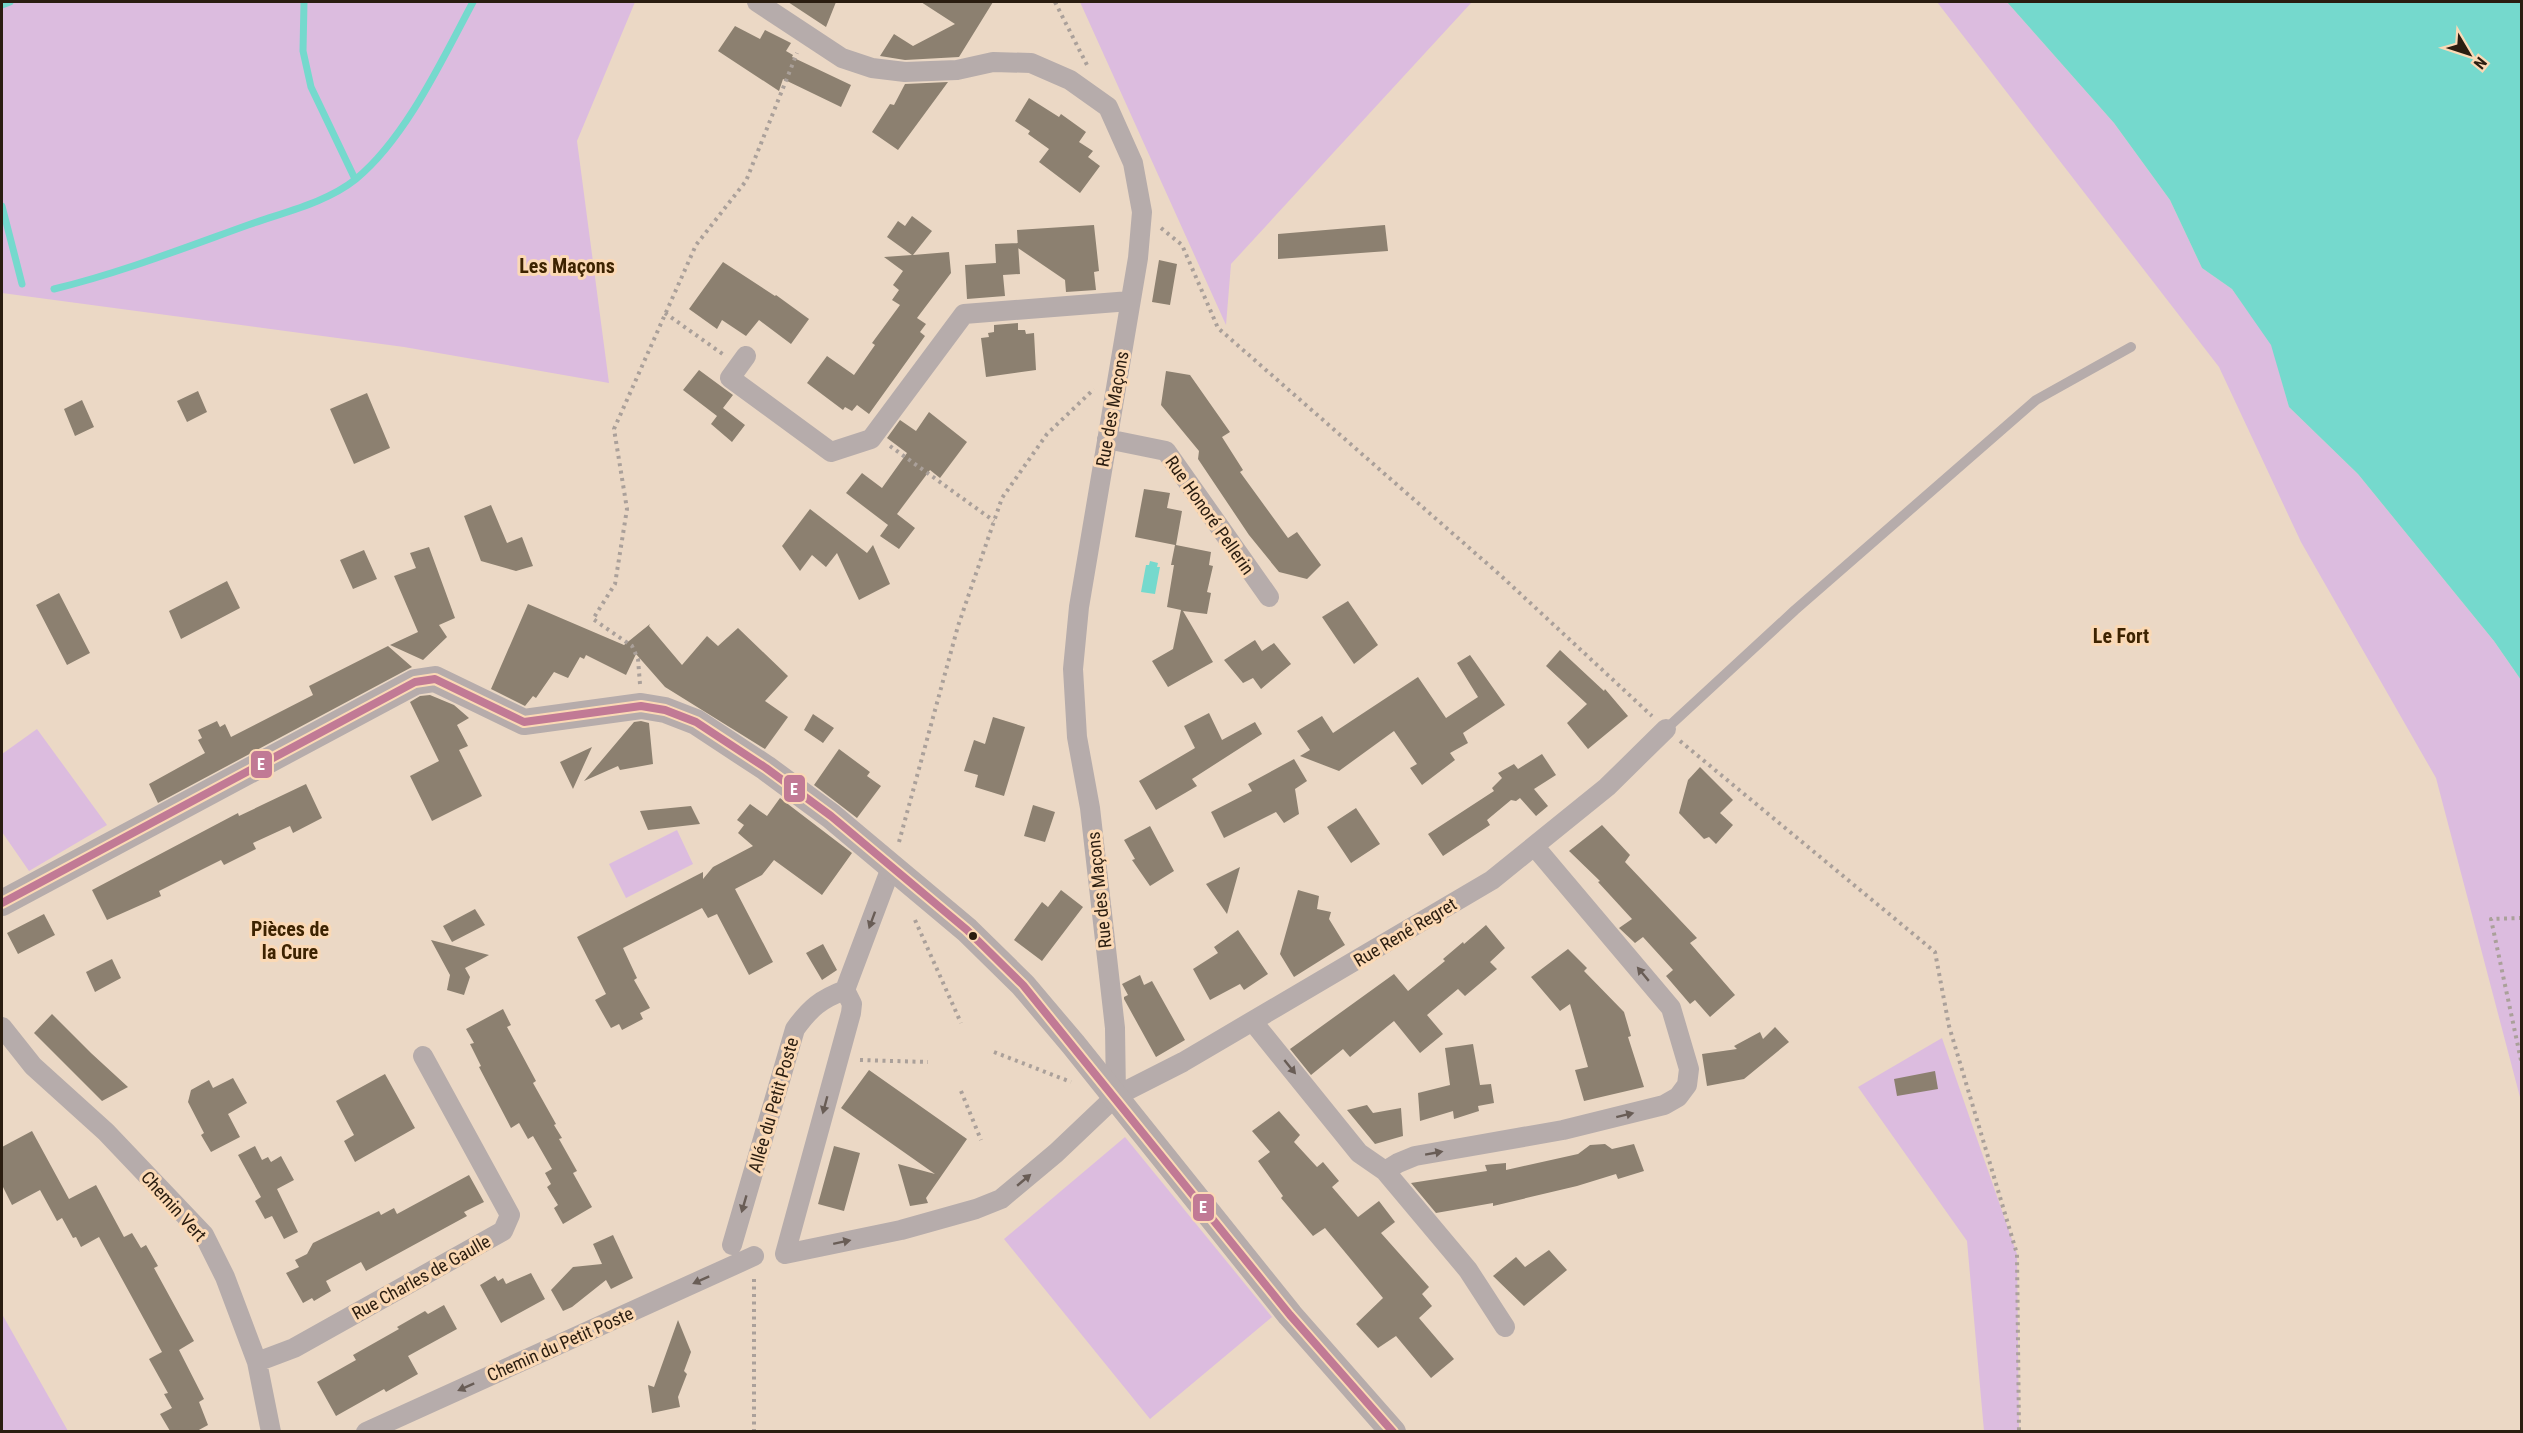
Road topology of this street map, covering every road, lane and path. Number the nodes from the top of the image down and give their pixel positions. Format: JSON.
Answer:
{"nodes":[{"id":1,"x":757,"y":2,"type":"edge"},
{"id":2,"x":1055,"y":2,"type":"edge"},
{"id":3,"x":804,"y":35,"type":"junction"},
{"id":4,"x":1108,"y":107,"type":"junction"},
{"id":5,"x":1142,"y":212,"type":"junction"},
{"id":6,"x":1130,"y":301,"type":"junction"},
{"id":7,"x":2131,"y":346,"type":"dead end"},
{"id":8,"x":747,"y":356,"type":"dead end"},
{"id":9,"x":1120,"y":364,"type":"junction"},
{"id":10,"x":874,"y":435,"type":"junction"},
{"id":11,"x":1107,"y":439,"type":"junction"},
{"id":12,"x":994,"y":521,"type":"junction"},
{"id":13,"x":1269,"y":597,"type":"dead end"},
{"id":14,"x":641,"y":706,"type":"junction"},
{"id":15,"x":1666,"y":729,"type":"junction"},
{"id":16,"x":1535,"y":846,"type":"junction"},
{"id":17,"x":892,"y":865,"type":"junction"},
{"id":18,"x":2,"y":903,"type":"edge"},
{"id":19,"x":911,"y":910,"type":"dead end"},
{"id":20,"x":2522,"y":918,"type":"edge"},
{"id":21,"x":845,"y":990,"type":"junction"},
{"id":22,"x":1254,"y":1022,"type":"junction"},
{"id":23,"x":961,"y":1023,"type":"dead end"},
{"id":24,"x":2,"y":1027,"type":"edge"},
{"id":25,"x":994,"y":1052,"type":"dead end"},
{"id":26,"x":423,"y":1056,"type":"dead end"},
{"id":27,"x":838,"y":1060,"type":"junction"},
{"id":28,"x":928,"y":1062,"type":"dead end"},
{"id":29,"x":2522,"y":1065,"type":"edge"},
{"id":30,"x":1079,"y":1086,"type":"dead end"},
{"id":31,"x":961,"y":1090,"type":"dead end"},
{"id":32,"x":1116,"y":1096,"type":"junction"},
{"id":33,"x":981,"y":1140,"type":"dead end"},
{"id":34,"x":1386,"y":1171,"type":"junction"},
{"id":35,"x":732,"y":1245,"type":"dead end"},
{"id":36,"x":754,"y":1256,"type":"joint"},
{"id":37,"x":1504,"y":1328,"type":"dead end"},
{"id":38,"x":257,"y":1362,"type":"junction"},
{"id":39,"x":271,"y":1431,"type":"edge"},
{"id":40,"x":366,"y":1431,"type":"edge"},
{"id":41,"x":754,"y":1431,"type":"edge"},
{"id":42,"x":1393,"y":1431,"type":"edge"},
{"id":43,"x":2019,"y":1431,"type":"edge"}],
"edges":[{"from":1,"to":3,"type":"street"},
{"from":2,"to":4,"type":"path"},
{"from":3,"to":4,"type":"street"},
{"from":3,"to":14,"type":"path"},
{"from":4,"to":5,"type":"street","name":"Rue des Maçons"},
{"from":5,"to":6,"type":"street","name":"Rue des Maçons"},
{"from":5,"to":15,"type":"path"},
{"from":6,"to":9,"type":"street","name":"Rue des Maçons"},
{"from":6,"to":10,"type":"street"},
{"from":7,"to":15,"type":"lane"},
{"from":8,"to":10,"type":"street"},
{"from":9,"to":11,"type":"street","name":"Rue des Maçons"},
{"from":9,"to":12,"type":"path"},
{"from":10,"to":12,"type":"path"},
{"from":11,"to":13,"type":"street","name":"Rue Honoré Pellerin"},
{"from":11,"to":32,"type":"street","name":"Rue des Maçons"},
{"from":12,"to":17,"type":"path"},
{"from":14,"to":17,"type":"street"},
{"from":14,"to":18,"type":"street"},
{"from":15,"to":16,"type":"street","name":"Rue René Regret"},
{"from":15,"to":43,"type":"path"},
{"from":16,"to":22,"type":"street","name":"Rue René Regret"},
{"from":34,"to":16,"type":"street","one_way":true},
{"from":17,"to":21,"type":"street","one_way":true},
{"from":17,"to":32,"type":"street"},
{"from":19,"to":23,"type":"path"},
{"from":20,"to":29,"type":"path"},
{"from":21,"to":27,"type":"street"},
{"from":21,"to":35,"type":"street","name":"Allée du Petit Poste","one_way":true},
{"from":22,"to":32,"type":"street","name":"Rue René Regret"},
{"from":22,"to":34,"type":"street","one_way":true},
{"from":24,"to":38,"type":"street","name":"Chemin Vert"},
{"from":25,"to":30,"type":"path"},
{"from":26,"to":38,"type":"street","name":"Rue Charles de Gaulle"},
{"from":27,"to":28,"type":"path"},
{"from":27,"to":32,"type":"street","one_way":true},
{"from":31,"to":33,"type":"path"},
{"from":32,"to":42,"type":"street"},
{"from":34,"to":37,"type":"street"},
{"from":36,"to":40,"type":"street","name":"Chemin du Petit Poste","one_way":true},
{"from":36,"to":41,"type":"path"},
{"from":38,"to":39,"type":"street","name":"Chemin Vert"}]}
